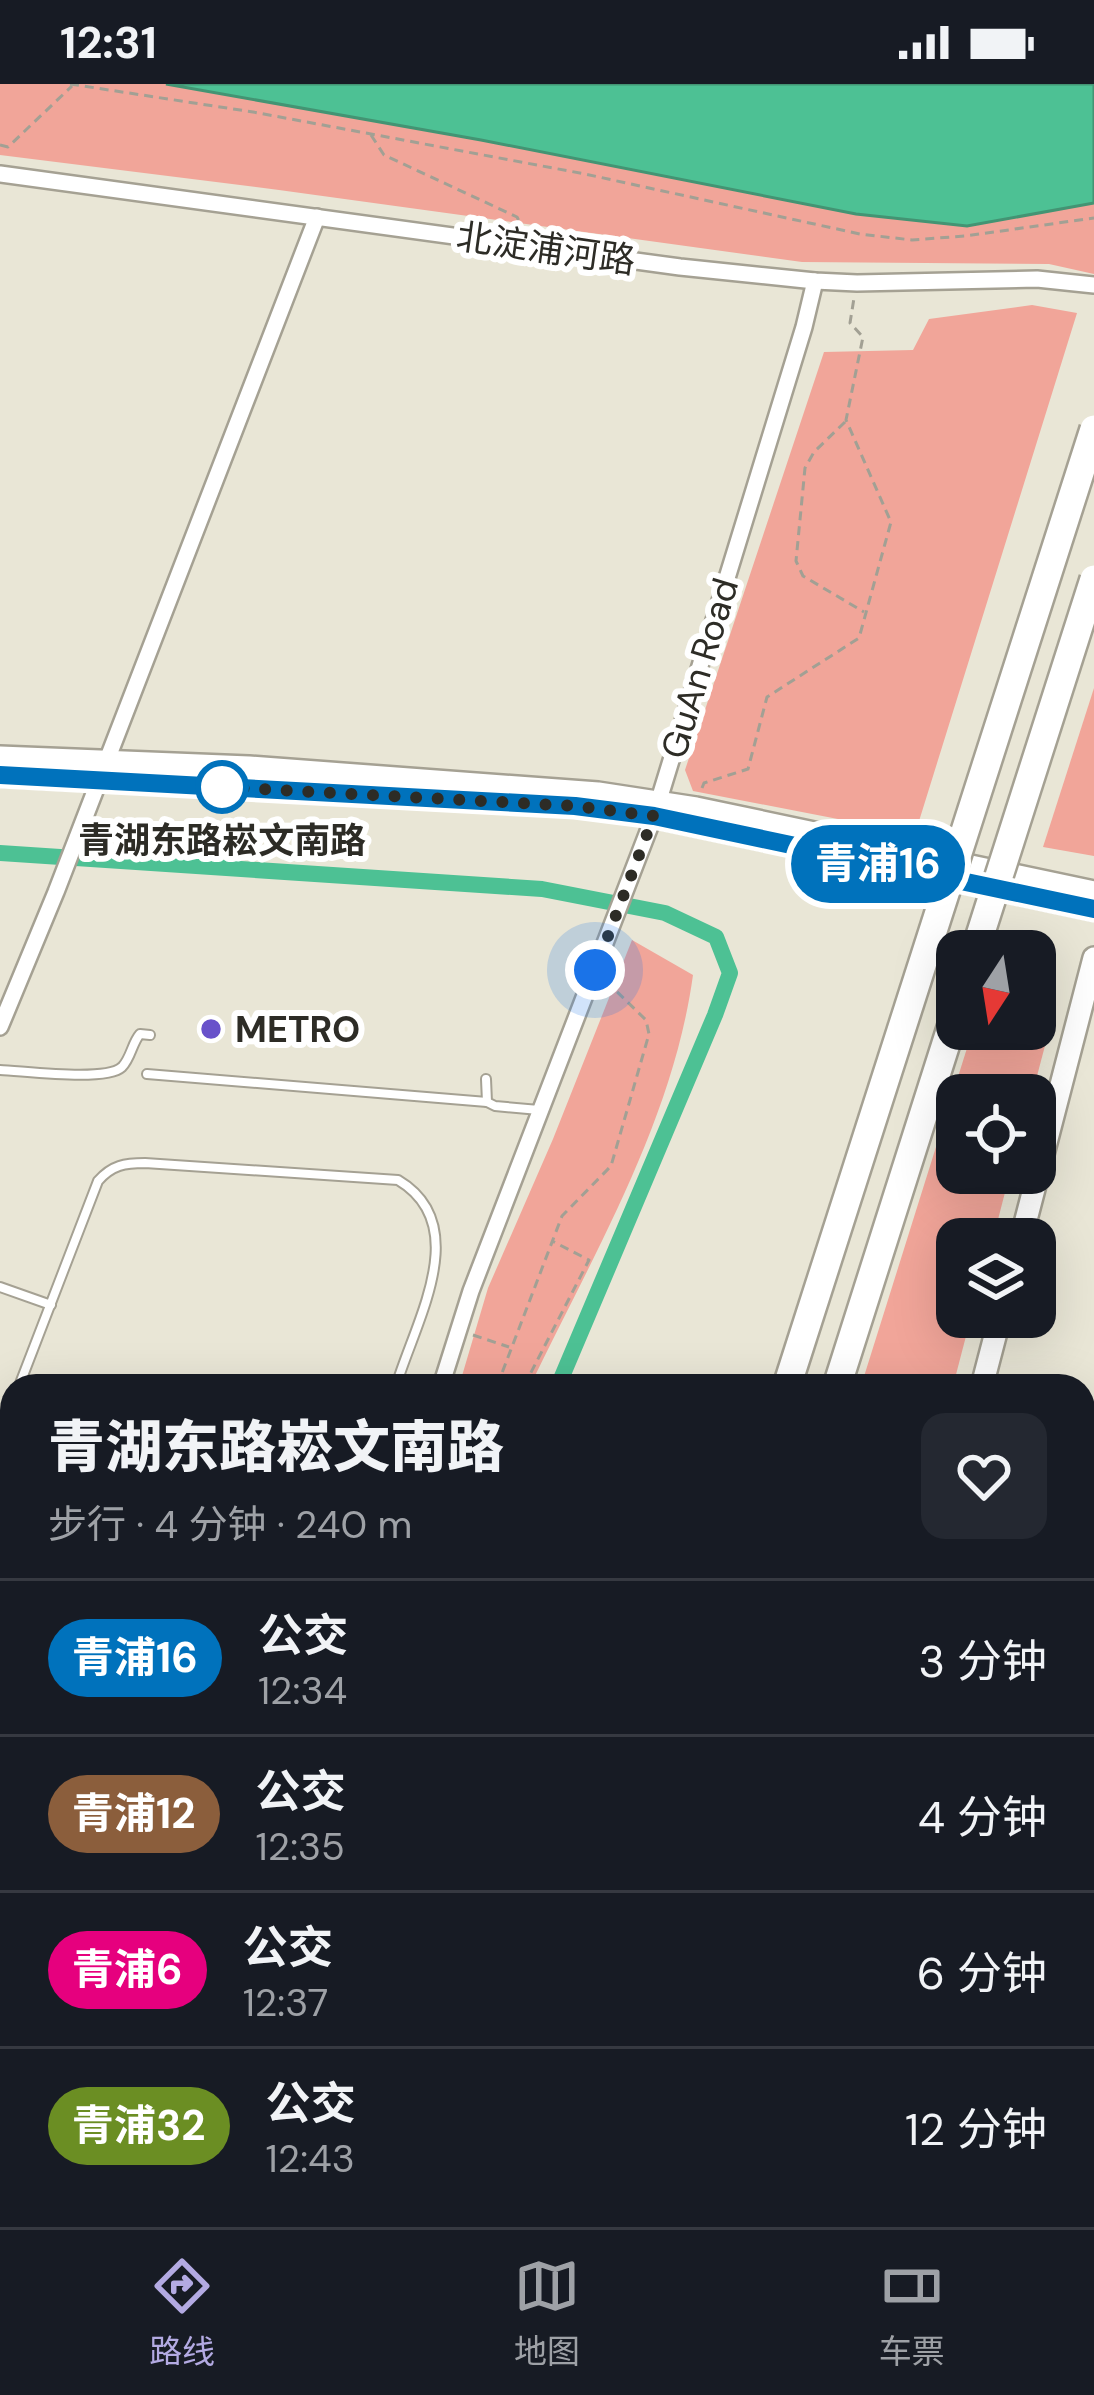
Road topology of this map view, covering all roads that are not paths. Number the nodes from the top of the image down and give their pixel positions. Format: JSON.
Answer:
{"nodes":[{"id":1,"x":0,"y":173,"type":"edge"},
{"id":2,"x":316,"y":217,"type":"junction"},
{"id":3,"x":815,"y":281,"type":"junction"},
{"id":4,"x":1094,"y":285,"type":"edge"},
{"id":5,"x":1094,"y":429,"type":"edge"},
{"id":6,"x":1094,"y":579,"type":"edge"},
{"id":7,"x":0,"y":757,"type":"edge"},
{"id":8,"x":101,"y":772,"type":"junction"},
{"id":9,"x":0,"y":775,"type":"edge"},
{"id":10,"x":656,"y":809,"type":"junction"},
{"id":11,"x":1094,"y":892,"type":"edge"},
{"id":12,"x":1094,"y":909,"type":"edge"},
{"id":13,"x":982,"y":930,"type":"edge"},
{"id":14,"x":1094,"y":958,"type":"edge"},
{"id":15,"x":0,"y":1027,"type":"edge"},
{"id":16,"x":150,"y":1036,"type":"dead end"},
{"id":17,"x":944,"y":1050,"type":"edge"},
{"id":18,"x":0,"y":1070,"type":"edge"},
{"id":19,"x":147,"y":1074,"type":"dead end"},
{"id":20,"x":486,"y":1079,"type":"dead end"},
{"id":21,"x":487,"y":1102,"type":"junction"},
{"id":22,"x":541,"y":1110,"type":"junction"},
{"id":23,"x":1026,"y":1218,"type":"edge"},
{"id":24,"x":0,"y":1287,"type":"edge"},
{"id":25,"x":51,"y":1305,"type":"junction"},
{"id":26,"x":995,"y":1338,"type":"edge"},
{"id":27,"x":24,"y":1374,"type":"edge"},
{"id":28,"x":400,"y":1374,"type":"edge"},
{"id":29,"x":445,"y":1374,"type":"edge"},
{"id":30,"x":791,"y":1374,"type":"edge"},
{"id":31,"x":841,"y":1374,"type":"edge"},
{"id":32,"x":985,"y":1374,"type":"edge"}],
"edges":[{"from":1,"to":2,"type":"street","name":"北淀浦河路"},
{"from":2,"to":3,"type":"street","name":"北淀浦河路"},
{"from":2,"to":8,"type":"street"},
{"from":3,"to":4,"type":"street","name":"北淀浦河路"},
{"from":3,"to":10,"type":"street","name":"GuAn Road"},
{"from":5,"to":30,"type":"highway","bridge":true},
{"from":6,"to":13,"type":"highway","bridge":true},
{"from":7,"to":8,"type":"main road"},
{"from":8,"to":9,"type":"main road"},
{"from":8,"to":10,"type":"main road"},
{"from":8,"to":15,"type":"street"},
{"from":10,"to":11,"type":"main road"},
{"from":10,"to":12,"type":"main road"},
{"from":10,"to":22,"type":"street","name":"GuAn Road"},
{"from":14,"to":23,"type":"main road"},
{"from":16,"to":18,"type":"lane"},
{"from":17,"to":31,"type":"highway"},
{"from":19,"to":21,"type":"lane"},
{"from":20,"to":21,"type":"lane"},
{"from":21,"to":22,"type":"lane"},
{"from":22,"to":29,"type":"street","name":"GuAn Road"},
{"from":24,"to":25,"type":"lane"},
{"from":25,"to":27,"type":"lane"},
{"from":25,"to":28,"type":"lane"},
{"from":26,"to":32,"type":"main road"}]}
